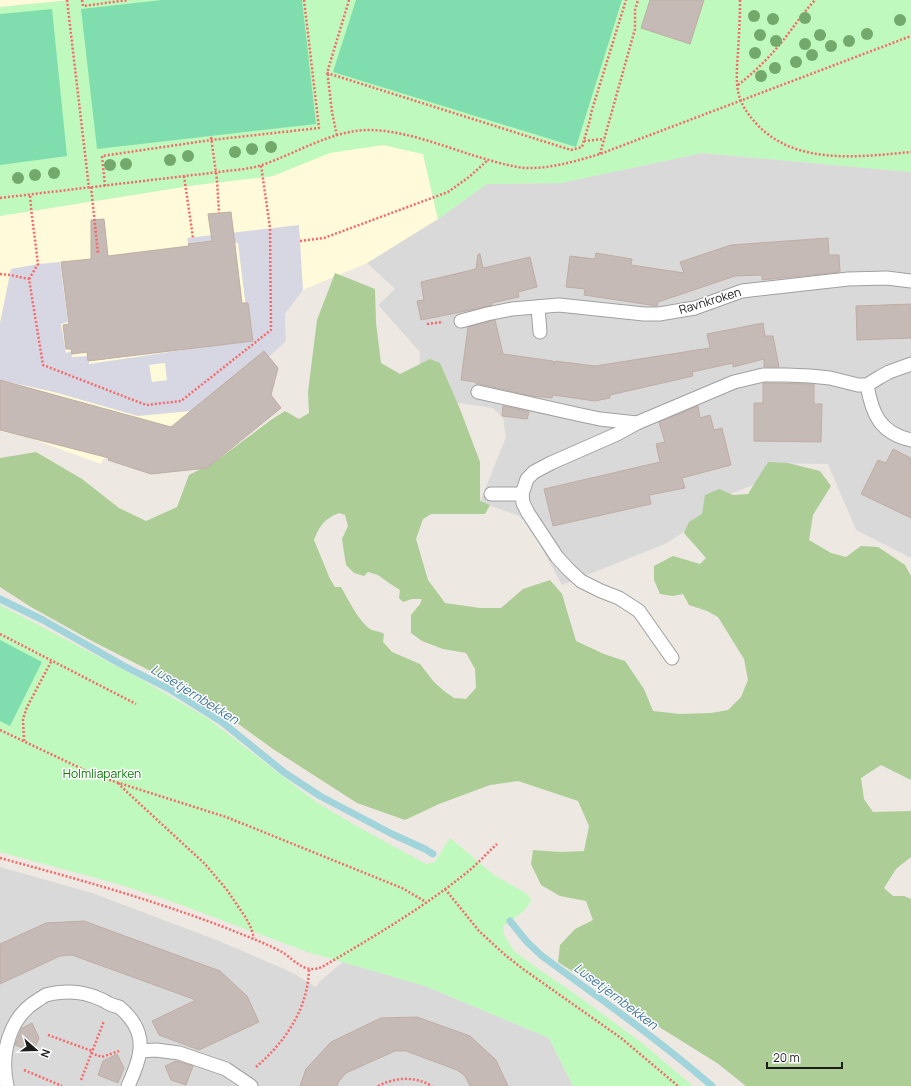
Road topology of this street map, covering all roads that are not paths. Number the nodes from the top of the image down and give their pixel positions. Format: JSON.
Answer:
{"nodes":[{"id":1,"x":911,"y":281,"type":"edge"},
{"id":2,"x":538,"y":307,"type":"junction"},
{"id":3,"x":461,"y":321,"type":"dead end"},
{"id":4,"x":540,"y":332,"type":"dead end"},
{"id":5,"x":911,"y":364,"type":"edge"},
{"id":6,"x":867,"y":385,"type":"junction"},
{"id":7,"x":478,"y":392,"type":"dead end"},
{"id":8,"x":636,"y":423,"type":"junction"},
{"id":9,"x":911,"y":440,"type":"edge"},
{"id":10,"x":491,"y":494,"type":"dead end"},
{"id":11,"x":522,"y":494,"type":"junction"},
{"id":12,"x":672,"y":658,"type":"dead end"},
{"id":13,"x":140,"y":1048,"type":"junction"},
{"id":14,"x":246,"y":1083,"type":"edge"},
{"id":15,"x":7,"y":1086,"type":"edge"},
{"id":16,"x":128,"y":1086,"type":"edge"}],
"edges":[{"from":1,"to":2,"type":"lane","name":"Ravnkroken"},
{"from":2,"to":3,"type":"lane","name":"Ravnkroken"},
{"from":2,"to":4,"type":"lane"},
{"from":5,"to":6,"type":"lane"},
{"from":6,"to":8,"type":"lane"},
{"from":6,"to":9,"type":"lane"},
{"from":7,"to":8,"type":"lane"},
{"from":8,"to":11,"type":"lane"},
{"from":10,"to":11,"type":"lane"},
{"from":11,"to":12,"type":"lane"},
{"from":13,"to":14,"type":"lane"},
{"from":13,"to":15,"type":"lane"},
{"from":13,"to":16,"type":"lane"}]}
